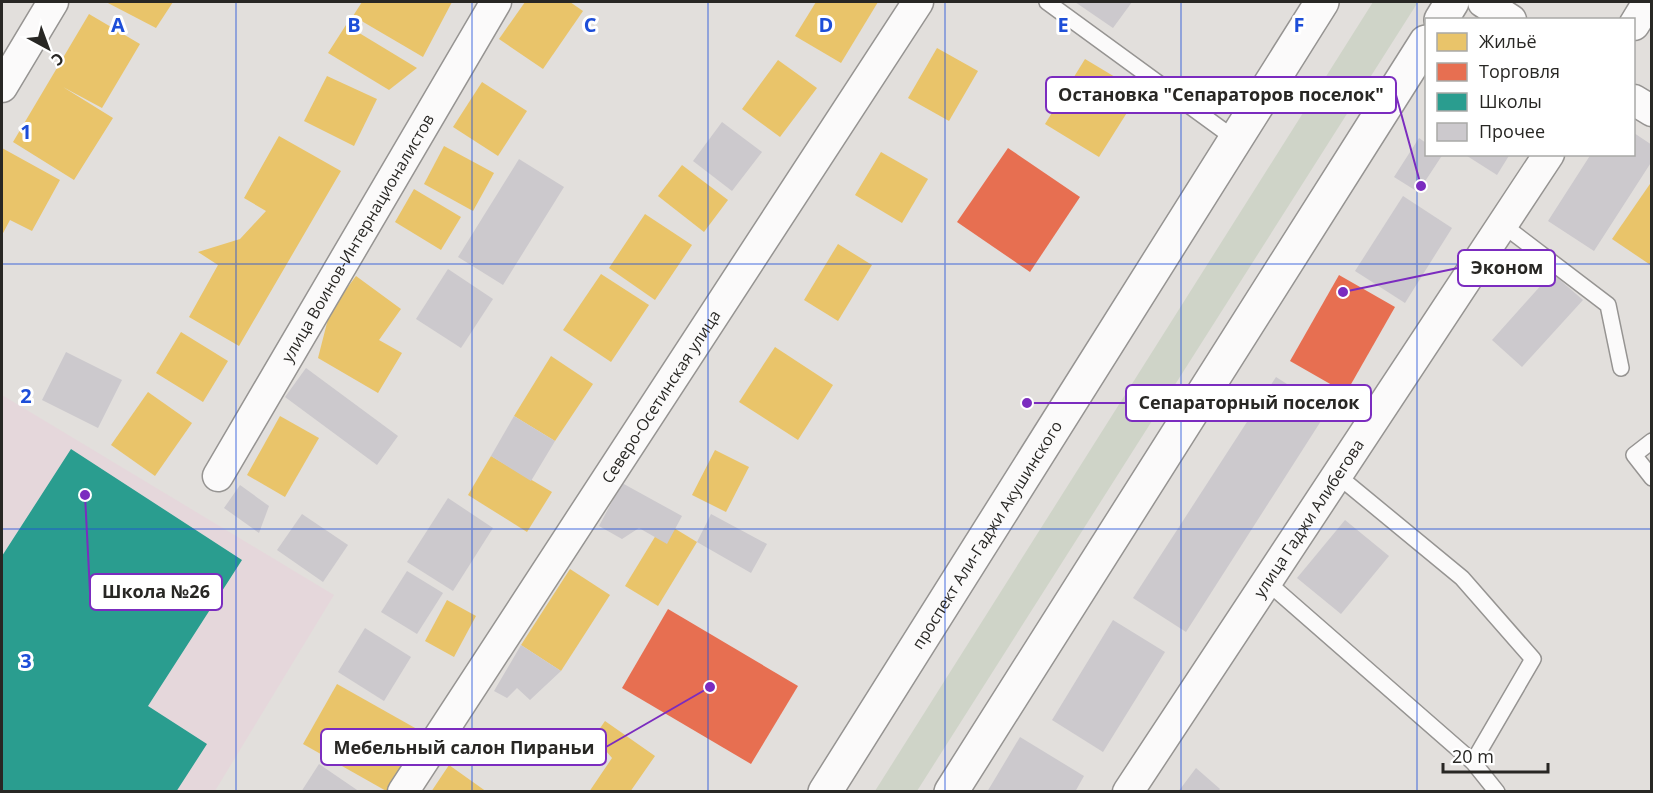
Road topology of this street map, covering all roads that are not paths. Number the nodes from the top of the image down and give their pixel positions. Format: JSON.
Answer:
{"nodes":[{"id":1,"x":53,"y":2,"type":"edge"},
{"id":2,"x":496,"y":2,"type":"edge"},
{"id":3,"x":918,"y":2,"type":"edge"},
{"id":4,"x":1047,"y":2,"type":"edge"},
{"id":5,"x":1322,"y":2,"type":"edge"},
{"id":6,"x":1452,"y":2,"type":"edge"},
{"id":7,"x":1483,"y":2,"type":"edge"},
{"id":8,"x":1648,"y":2,"type":"edge"},
{"id":9,"x":1442,"y":18,"type":"edge"},
{"id":10,"x":1508,"y":18,"type":"edge"},
{"id":11,"x":1635,"y":23,"type":"edge"},
{"id":12,"x":1425,"y":44,"type":"edge"},
{"id":13,"x":2,"y":87,"type":"edge"},
{"id":14,"x":1635,"y":101,"type":"edge"},
{"id":15,"x":1652,"y":111,"type":"edge"},
{"id":16,"x":1235,"y":139,"type":"junction"},
{"id":17,"x":1549,"y":156,"type":"edge"},
{"id":18,"x":1503,"y":225,"type":"junction"},
{"id":19,"x":1621,"y":368,"type":"dead end"},
{"id":20,"x":1652,"y":441,"type":"edge"},
{"id":21,"x":1337,"y":475,"type":"junction"},
{"id":22,"x":218,"y":476,"type":"dead end"},
{"id":23,"x":1652,"y":478,"type":"edge"},
{"id":24,"x":1267,"y":582,"type":"junction"},
{"id":25,"x":1473,"y":762,"type":"junction"},
{"id":26,"x":403,"y":792,"type":"edge"},
{"id":27,"x":825,"y":792,"type":"edge"},
{"id":28,"x":951,"y":792,"type":"edge"},
{"id":29,"x":1128,"y":792,"type":"edge"},
{"id":30,"x":1497,"y":792,"type":"edge"}],
"edges":[{"from":1,"to":13,"type":"street"},
{"from":2,"to":22,"type":"street","name":"улица Воинов-Интернационалистов"},
{"from":3,"to":26,"type":"street","name":"Северо-Осетинская улица"},
{"from":4,"to":16,"type":"lane"},
{"from":5,"to":16,"type":"main road","name":"проспект Али-Гаджи Акушинского"},
{"from":6,"to":9,"type":"main road"},
{"from":7,"to":10,"type":"street"},
{"from":8,"to":11,"type":"street"},
{"from":12,"to":28,"type":"main road"},
{"from":14,"to":15,"type":"street"},
{"from":16,"to":27,"type":"main road","name":"проспект Али-Гаджи Акушинского"},
{"from":17,"to":18,"type":"street","name":"улица Гаджи Алибегова"},
{"from":18,"to":19,"type":"lane"},
{"from":18,"to":21,"type":"street","name":"улица Гаджи Алибегова"},
{"from":20,"to":23,"type":"lane"},
{"from":21,"to":24,"type":"street","name":"улица Гаджи Алибегова"},
{"from":21,"to":25,"type":"lane"},
{"from":24,"to":25,"type":"lane"},
{"from":24,"to":29,"type":"street","name":"улица Гаджи Алибегова"},
{"from":25,"to":30,"type":"lane"}]}
